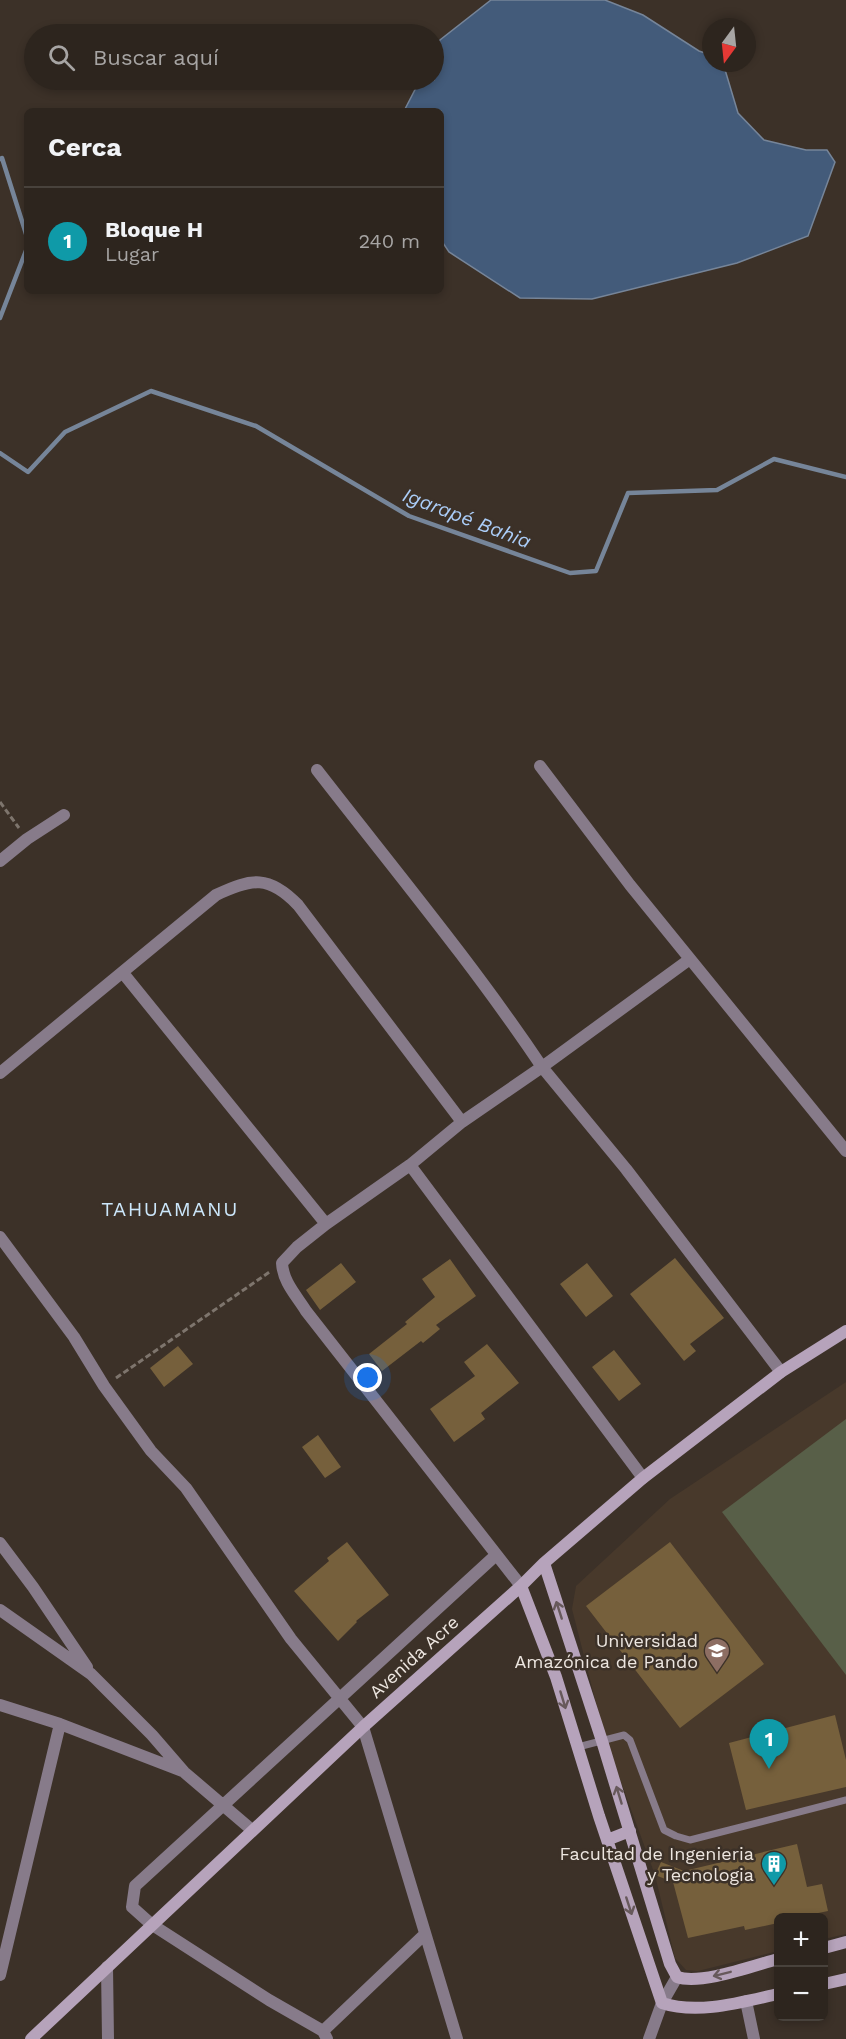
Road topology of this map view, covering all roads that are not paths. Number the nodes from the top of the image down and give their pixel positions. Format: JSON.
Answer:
{"nodes":[{"id":1,"x":540,"y":766,"type":"dead end"},
{"id":2,"x":317,"y":770,"type":"dead end"},
{"id":3,"x":64,"y":815,"type":"dead end"},
{"id":4,"x":0,"y":861,"type":"edge"},
{"id":5,"x":690,"y":959,"type":"junction"},
{"id":6,"x":123,"y":973,"type":"junction"},
{"id":7,"x":542,"y":1067,"type":"junction"},
{"id":8,"x":0,"y":1073,"type":"edge"},
{"id":9,"x":462,"y":1122,"type":"junction"},
{"id":10,"x":846,"y":1151,"type":"edge"},
{"id":11,"x":410,"y":1165,"type":"junction"},
{"id":12,"x":326,"y":1224,"type":"junction"},
{"id":13,"x":0,"y":1237,"type":"edge"},
{"id":14,"x":846,"y":1331,"type":"edge"},
{"id":15,"x":781,"y":1372,"type":"junction"},
{"id":16,"x":643,"y":1478,"type":"junction"},
{"id":17,"x":0,"y":1543,"type":"edge"},
{"id":18,"x":496,"y":1555,"type":"junction"},
{"id":19,"x":544,"y":1563,"type":"junction"},
{"id":20,"x":521,"y":1586,"type":"junction"},
{"id":21,"x":0,"y":1610,"type":"edge"},
{"id":22,"x":91,"y":1674,"type":"junction"},
{"id":23,"x":339,"y":1699,"type":"junction"},
{"id":24,"x":0,"y":1706,"type":"edge"},
{"id":25,"x":60,"y":1724,"type":"junction"},
{"id":26,"x":363,"y":1727,"type":"junction"},
{"id":27,"x":602,"y":1741,"type":"junction"},
{"id":28,"x":578,"y":1747,"type":"junction"},
{"id":29,"x":184,"y":1772,"type":"junction"},
{"id":30,"x":846,"y":1800,"type":"edge"},
{"id":31,"x":223,"y":1806,"type":"junction"},
{"id":32,"x":252,"y":1830,"type":"junction"},
{"id":33,"x":630,"y":1831,"type":"junction"},
{"id":34,"x":607,"y":1840,"type":"junction"},
{"id":35,"x":151,"y":1924,"type":"junction"},
{"id":36,"x":425,"y":1934,"type":"junction"},
{"id":37,"x":846,"y":1942,"type":"edge"},
{"id":38,"x":828,"y":1947,"type":"edge"},
{"id":39,"x":774,"y":1960,"type":"edge"},
{"id":40,"x":107,"y":1967,"type":"junction"},
{"id":41,"x":0,"y":1975,"type":"edge"},
{"id":42,"x":676,"y":1977,"type":"junction"},
{"id":43,"x":846,"y":1978,"type":"edge"},
{"id":44,"x":828,"y":1983,"type":"edge"},
{"id":45,"x":774,"y":1995,"type":"edge"},
{"id":46,"x":746,"y":2001,"type":"junction"},
{"id":47,"x":662,"y":2003,"type":"junction"},
{"id":48,"x":325,"y":2035,"type":"edge"},
{"id":49,"x":30,"y":2039,"type":"edge"},
{"id":50,"x":108,"y":2039,"type":"edge"},
{"id":51,"x":457,"y":2039,"type":"edge"},
{"id":52,"x":649,"y":2039,"type":"edge"},
{"id":53,"x":754,"y":2039,"type":"edge"}],
"edges":[{"from":1,"to":5,"type":"street"},
{"from":2,"to":7,"type":"street"},
{"from":3,"to":4,"type":"street"},
{"from":5,"to":7,"type":"street"},
{"from":5,"to":10,"type":"street"},
{"from":6,"to":8,"type":"street"},
{"from":6,"to":9,"type":"street"},
{"from":6,"to":12,"type":"street"},
{"from":7,"to":9,"type":"street"},
{"from":7,"to":15,"type":"street"},
{"from":9,"to":11,"type":"street"},
{"from":11,"to":12,"type":"street"},
{"from":11,"to":16,"type":"street"},
{"from":12,"to":18,"type":"street"},
{"from":13,"to":23,"type":"street"},
{"from":14,"to":15,"type":"main road","name":"Avenida Acre"},
{"from":15,"to":16,"type":"main road","name":"Avenida Acre"},
{"from":16,"to":19,"type":"main road","name":"Avenida Acre"},
{"from":17,"to":22,"type":"street"},
{"from":18,"to":20,"type":"street"},
{"from":18,"to":23,"type":"street"},
{"from":19,"to":20,"type":"main road","name":"Avenida Acre"},
{"from":27,"to":19,"type":"main road","one_way":true},
{"from":20,"to":26,"type":"main road","name":"Avenida Acre"},
{"from":20,"to":28,"type":"main road","one_way":true},
{"from":21,"to":22,"type":"street"},
{"from":22,"to":29,"type":"street"},
{"from":23,"to":26,"type":"street"},
{"from":23,"to":31,"type":"street"},
{"from":24,"to":25,"type":"street"},
{"from":25,"to":29,"type":"street"},
{"from":25,"to":41,"type":"street"},
{"from":26,"to":32,"type":"main road","name":"Avenida Acre"},
{"from":26,"to":36,"type":"street"},
{"from":27,"to":28,"type":"lane"},
{"from":27,"to":30,"type":"lane"},
{"from":33,"to":27,"type":"main road","one_way":true},
{"from":28,"to":34,"type":"main road"},
{"from":29,"to":31,"type":"street"},
{"from":31,"to":32,"type":"street"},
{"from":31,"to":35,"type":"street"},
{"from":32,"to":35,"type":"main road","name":"Avenida Acre"},
{"from":33,"to":34,"type":"main road"},
{"from":33,"to":42,"type":"main road"},
{"from":34,"to":47,"type":"main road","one_way":true},
{"from":35,"to":40,"type":"main road","name":"Avenida Acre"},
{"from":35,"to":48,"type":"street"},
{"from":36,"to":48,"type":"street"},
{"from":36,"to":51,"type":"street"},
{"from":37,"to":38,"type":"main road"},
{"from":39,"to":42,"type":"main road","one_way":true},
{"from":40,"to":49,"type":"main road","name":"Avenida Acre"},
{"from":40,"to":50,"type":"street"},
{"from":42,"to":47,"type":"street"},
{"from":43,"to":44,"type":"main road"},
{"from":45,"to":46,"type":"main road"},
{"from":46,"to":47,"type":"main road"},
{"from":46,"to":53,"type":"street"},
{"from":47,"to":52,"type":"street"}]}
